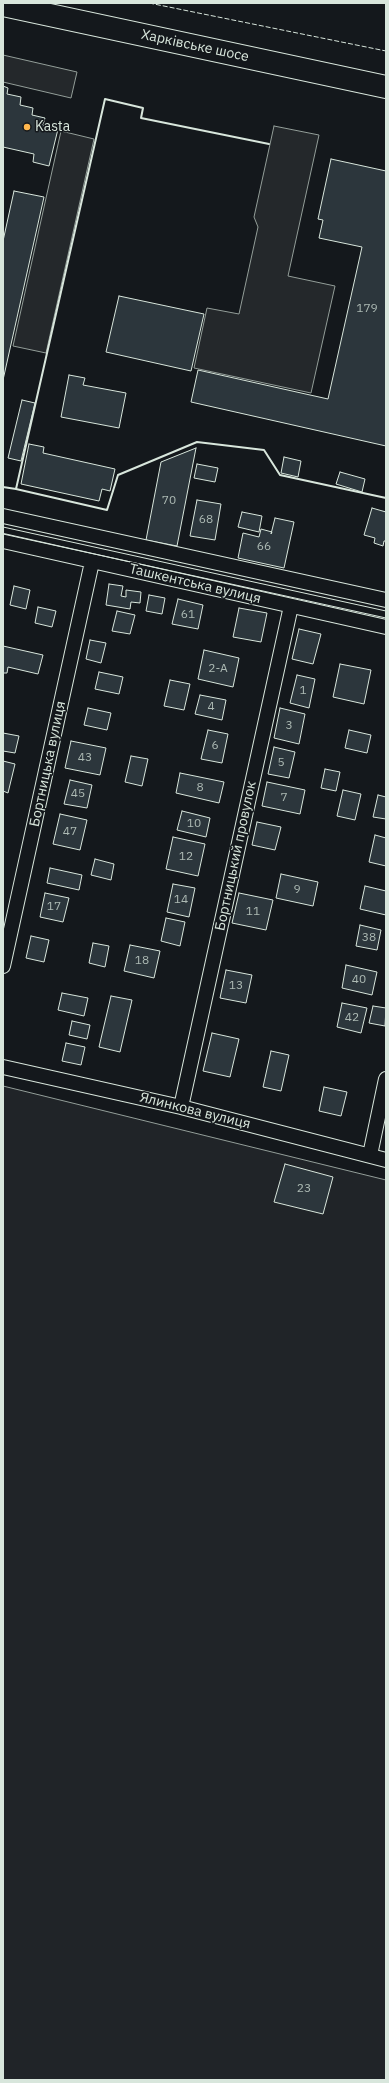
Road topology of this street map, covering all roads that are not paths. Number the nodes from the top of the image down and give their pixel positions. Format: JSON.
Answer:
{"nodes":[{"id":1,"x":3,"y":5,"type":"edge"},
{"id":2,"x":386,"y":87,"type":"edge"},
{"id":3,"x":3,"y":516,"type":"edge"},
{"id":4,"x":3,"y":542,"type":"edge"},
{"id":5,"x":92,"y":562,"type":"junction"},
{"id":6,"x":386,"y":600,"type":"edge"},
{"id":7,"x":291,"y":606,"type":"junction"},
{"id":8,"x":386,"y":627,"type":"edge"},
{"id":9,"x":3,"y":966,"type":"edge"},
{"id":10,"x":3,"y":1067,"type":"edge"},
{"id":11,"x":386,"y":1079,"type":"edge"},
{"id":12,"x":181,"y":1107,"type":"junction"},
{"id":13,"x":370,"y":1155,"type":"junction"},
{"id":14,"x":386,"y":1160,"type":"edge"}],
"edges":[{"from":1,"to":2,"type":"main road","name":"Харківське шосе"},
{"from":3,"to":6,"type":"street","name":"Ташкентська вулиця"},
{"from":4,"to":5,"type":"street","name":"Ташкентська вулиця"},
{"from":5,"to":7,"type":"street","name":"Ташкентська вулиця"},
{"from":5,"to":9,"type":"street","name":"Бортницька вулиця"},
{"from":7,"to":8,"type":"street","name":"Ташкентська вулиця"},
{"from":7,"to":12,"type":"street","name":"Бортницький провулок"},
{"from":10,"to":12,"type":"street","name":"Ялинкова вулиця"},
{"from":11,"to":13,"type":"street"},
{"from":12,"to":13,"type":"street","name":"Ялинкова вулиця"},
{"from":13,"to":14,"type":"street","name":"Ялинкова вулиця"}]}
